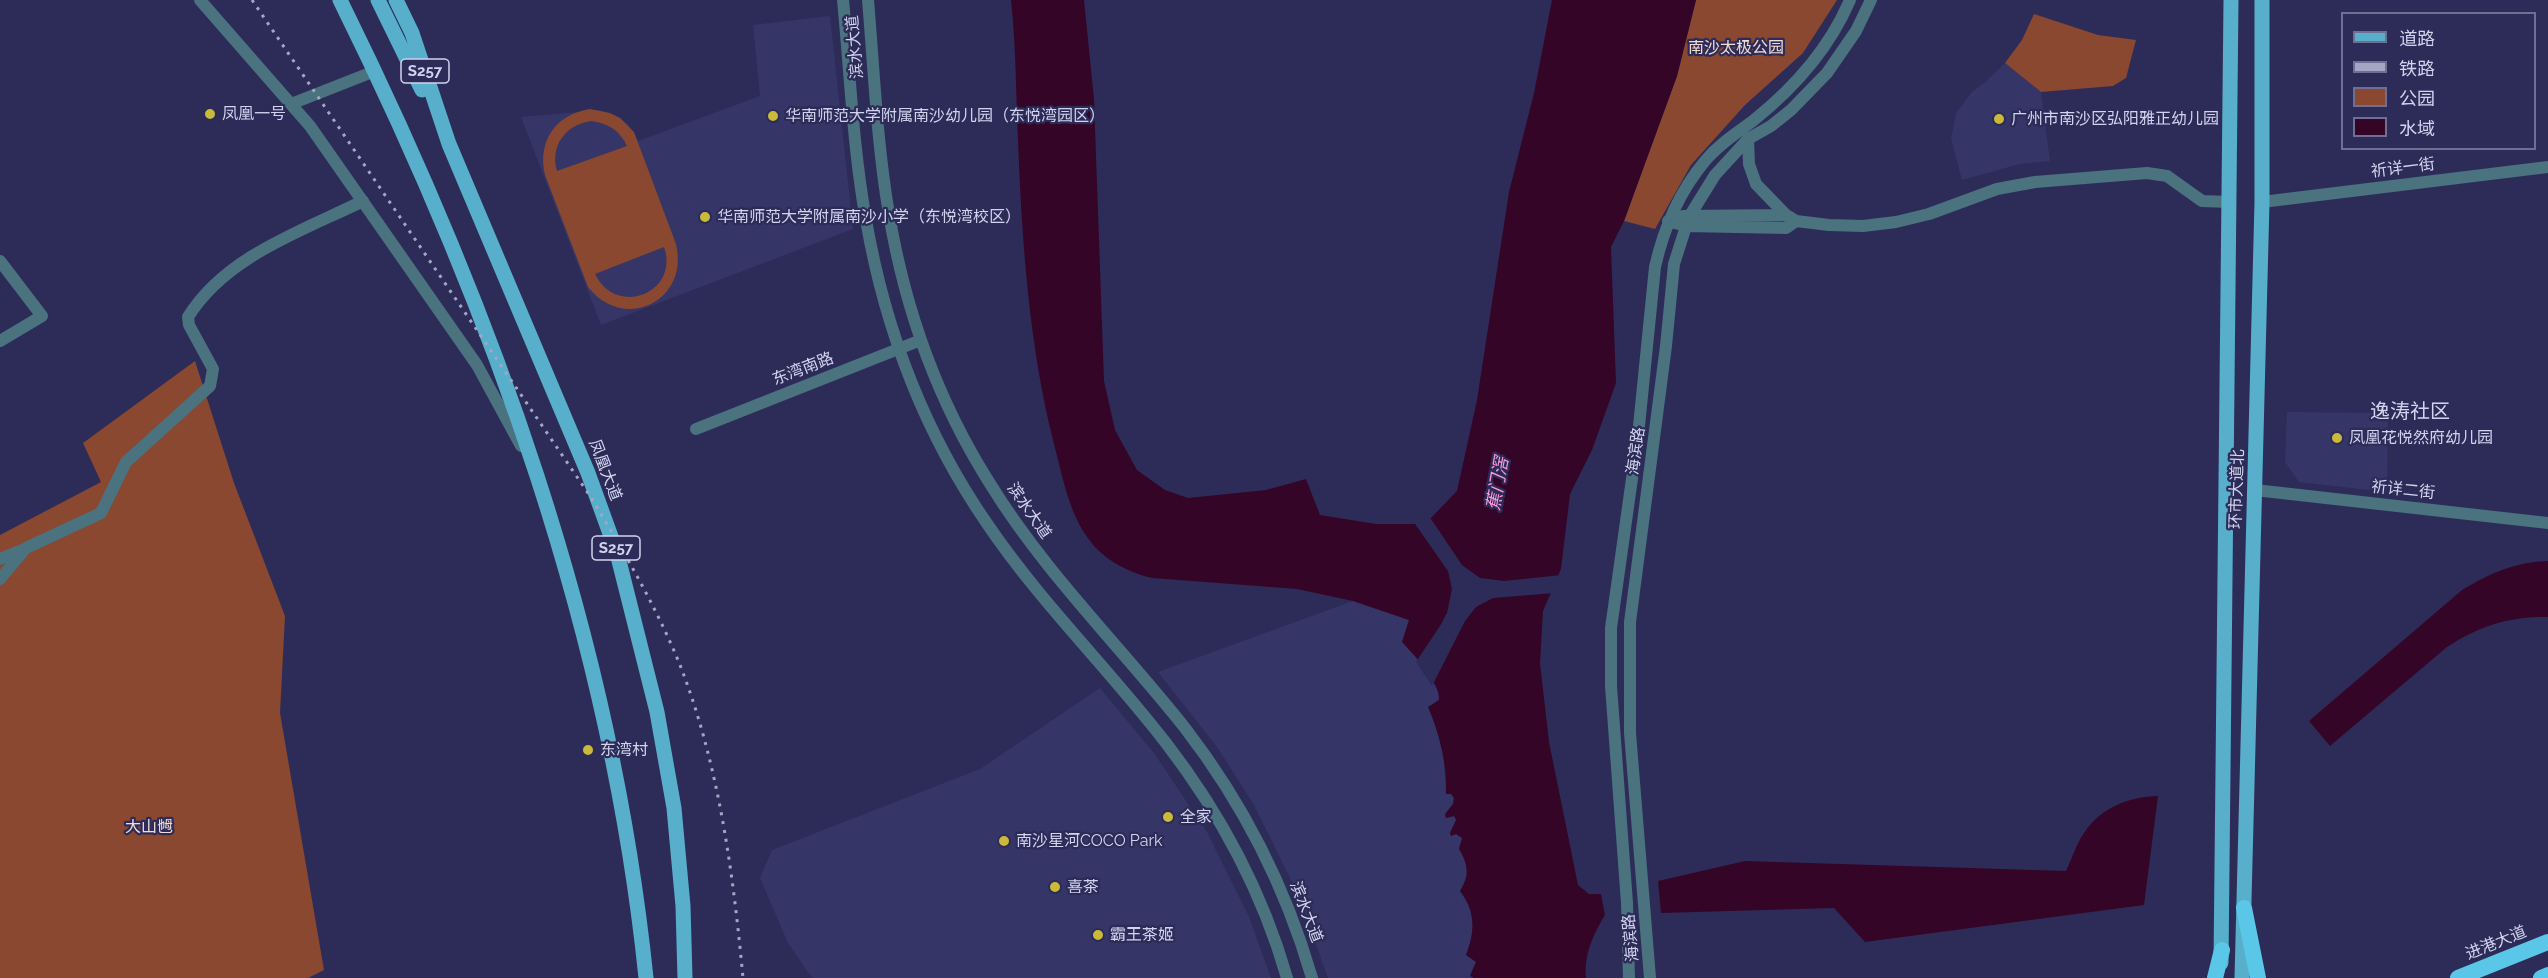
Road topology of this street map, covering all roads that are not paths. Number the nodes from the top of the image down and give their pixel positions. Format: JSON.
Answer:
{"nodes":[{"id":1,"x":200,"y":0,"type":"edge"},
{"id":2,"x":340,"y":0,"type":"edge"},
{"id":3,"x":378,"y":0,"type":"edge"},
{"id":4,"x":396,"y":0,"type":"edge"},
{"id":5,"x":843,"y":0,"type":"edge"},
{"id":6,"x":867,"y":0,"type":"edge"},
{"id":7,"x":1850,"y":0,"type":"edge"},
{"id":8,"x":1871,"y":0,"type":"edge"},
{"id":9,"x":2231,"y":0,"type":"edge"},
{"id":10,"x":2262,"y":0,"type":"edge"},
{"id":11,"x":375,"y":71,"type":"junction"},
{"id":12,"x":291,"y":104,"type":"junction"},
{"id":13,"x":1748,"y":139,"type":"junction"},
{"id":14,"x":449,"y":144,"type":"junction"},
{"id":15,"x":2548,"y":167,"type":"edge"},
{"id":16,"x":363,"y":201,"type":"junction"},
{"id":17,"x":2230,"y":202,"type":"junction"},
{"id":18,"x":2262,"y":202,"type":"junction"},
{"id":19,"x":1670,"y":217,"type":"junction"},
{"id":20,"x":1791,"y":218,"type":"junction"},
{"id":21,"x":1688,"y":222,"type":"junction"},
{"id":22,"x":0,"y":261,"type":"edge"},
{"id":23,"x":0,"y":340,"type":"edge"},
{"id":24,"x":921,"y":340,"type":"junction"},
{"id":25,"x":899,"y":349,"type":"junction"},
{"id":26,"x":696,"y":429,"type":"dead end"},
{"id":27,"x":538,"y":484,"type":"junction"},
{"id":28,"x":2255,"y":490,"type":"junction"},
{"id":29,"x":2548,"y":523,"type":"edge"},
{"id":30,"x":26,"y":548,"type":"junction"},
{"id":31,"x":0,"y":559,"type":"edge"},
{"id":32,"x":0,"y":579,"type":"edge"},
{"id":33,"x":2244,"y":908,"type":"junction"},
{"id":34,"x":2548,"y":942,"type":"edge"},
{"id":35,"x":2222,"y":950,"type":"junction"},
{"id":36,"x":2548,"y":975,"type":"edge"},
{"id":37,"x":646,"y":978,"type":"edge"},
{"id":38,"x":685,"y":978,"type":"edge"},
{"id":39,"x":1287,"y":978,"type":"edge"},
{"id":40,"x":1312,"y":978,"type":"edge"},
{"id":41,"x":1629,"y":978,"type":"edge"},
{"id":42,"x":1650,"y":978,"type":"edge"},
{"id":43,"x":2215,"y":978,"type":"edge"},
{"id":44,"x":2221,"y":978,"type":"edge"},
{"id":45,"x":2242,"y":978,"type":"edge"},
{"id":46,"x":2258,"y":978,"type":"edge"},
{"id":47,"x":2458,"y":978,"type":"edge"},
{"id":48,"x":2541,"y":978,"type":"edge"}],
"edges":[{"from":1,"to":12,"type":"street"},
{"from":2,"to":11,"type":"main road","number":"S257"},
{"from":3,"to":14,"type":"main road","number":"S257"},
{"from":4,"to":14,"type":"main road","name":"凤凰大道","number":"S257"},
{"from":5,"to":25,"type":"street","name":"滨水大道"},
{"from":6,"to":24,"type":"street","name":"滨水大道"},
{"from":7,"to":19,"type":"street","name":"海滨路"},
{"from":8,"to":13,"type":"street","name":"海滨路"},
{"from":9,"to":17,"type":"main road","name":"环市大道北"},
{"from":10,"to":18,"type":"main road","name":"环市大道北"},
{"from":11,"to":12,"type":"street"},
{"from":11,"to":27,"type":"main road","number":"S257"},
{"from":12,"to":16,"type":"street"},
{"from":13,"to":20,"type":"street"},
{"from":13,"to":21,"type":"street","name":"海滨路"},
{"from":14,"to":38,"type":"main road","name":"凤凰大道","number":"S257"},
{"from":15,"to":18,"type":"street","name":"祈详一街"},
{"from":16,"to":27,"type":"street"},
{"from":16,"to":30,"type":"street"},
{"from":17,"to":20,"type":"street"},
{"from":17,"to":35,"type":"main road","name":"环市大道北"},
{"from":18,"to":28,"type":"main road","name":"环市大道北"},
{"from":19,"to":21,"type":"street"},
{"from":19,"to":41,"type":"street","name":"海滨路"},
{"from":20,"to":21,"type":"street"},
{"from":21,"to":42,"type":"street","name":"海滨路"},
{"from":22,"to":23,"type":"street"},
{"from":24,"to":25,"type":"street","name":"东湾南路"},
{"from":24,"to":40,"type":"street","name":"滨水大道"},
{"from":25,"to":26,"type":"street","name":"东湾南路"},
{"from":25,"to":39,"type":"street","name":"滨水大道"},
{"from":27,"to":37,"type":"main road","number":"S257"},
{"from":28,"to":29,"type":"street","name":"祈详二街"},
{"from":28,"to":33,"type":"main road","name":"环市大道北"},
{"from":30,"to":31,"type":"street"},
{"from":30,"to":32,"type":"street"},
{"from":33,"to":45,"type":"main road","name":"环市大道北"},
{"from":33,"to":46,"type":"highway"},
{"from":34,"to":47,"type":"highway","name":"进港大道"},
{"from":35,"to":43,"type":"highway"},
{"from":35,"to":44,"type":"main road","name":"环市大道北"},
{"from":36,"to":48,"type":"highway"}]}
